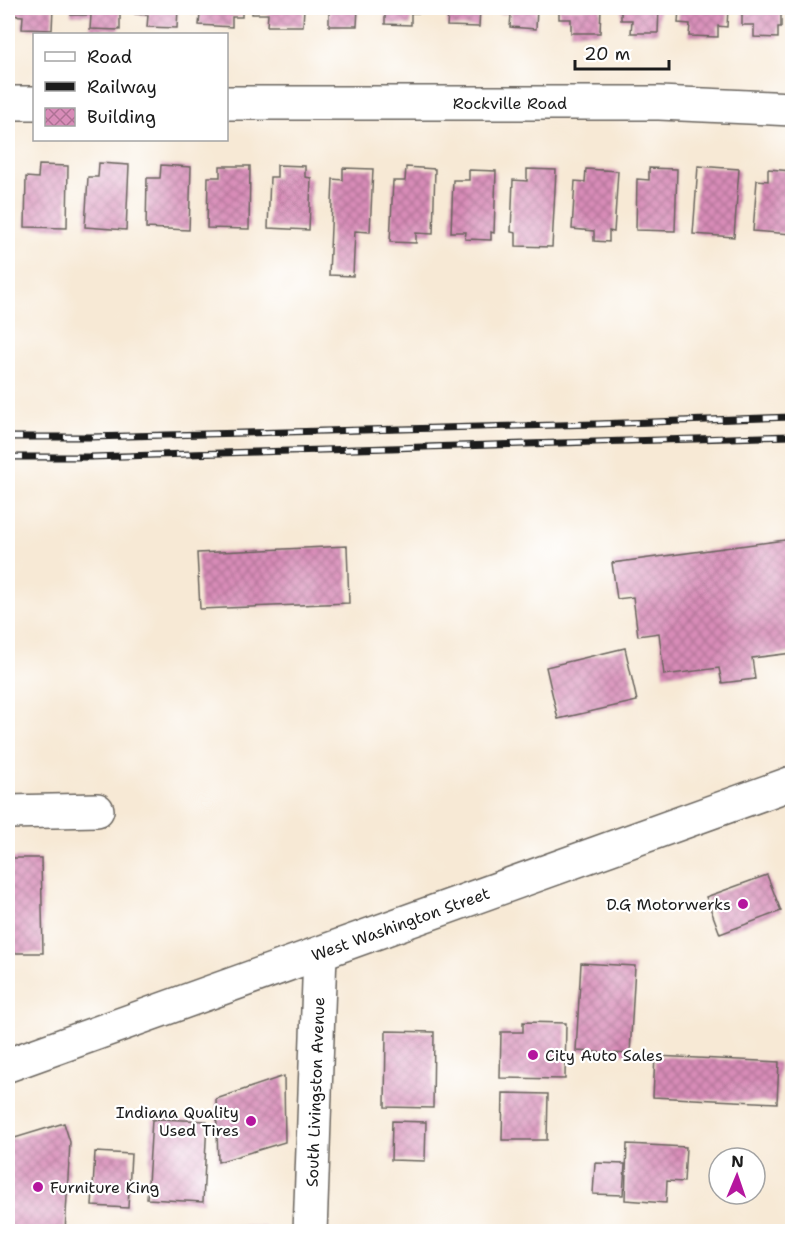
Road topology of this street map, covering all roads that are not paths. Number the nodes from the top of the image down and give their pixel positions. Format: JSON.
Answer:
{"nodes":[{"id":1,"x":8,"y":103,"type":"edge"},
{"id":2,"x":33,"y":103,"type":"edge"},
{"id":3,"x":228,"y":103,"type":"edge"},
{"id":4,"x":792,"y":110,"type":"edge"},
{"id":5,"x":792,"y":783,"type":"edge"},
{"id":6,"x":97,"y":810,"type":"dead end"},
{"id":7,"x":8,"y":812,"type":"edge"},
{"id":8,"x":320,"y":954,"type":"junction"},
{"id":9,"x":8,"y":1065,"type":"edge"},
{"id":10,"x":310,"y":1232,"type":"edge"}],
"edges":[{"from":1,"to":2,"type":"main road"},
{"from":3,"to":4,"type":"main road","name":"Rockville Road"},
{"from":5,"to":8,"type":"main road","name":"West Washington Street"},
{"from":6,"to":7,"type":"main road"},
{"from":8,"to":9,"type":"main road","name":"West Washington Street"},
{"from":8,"to":10,"type":"main road","name":"South Livingston Avenue"}]}
